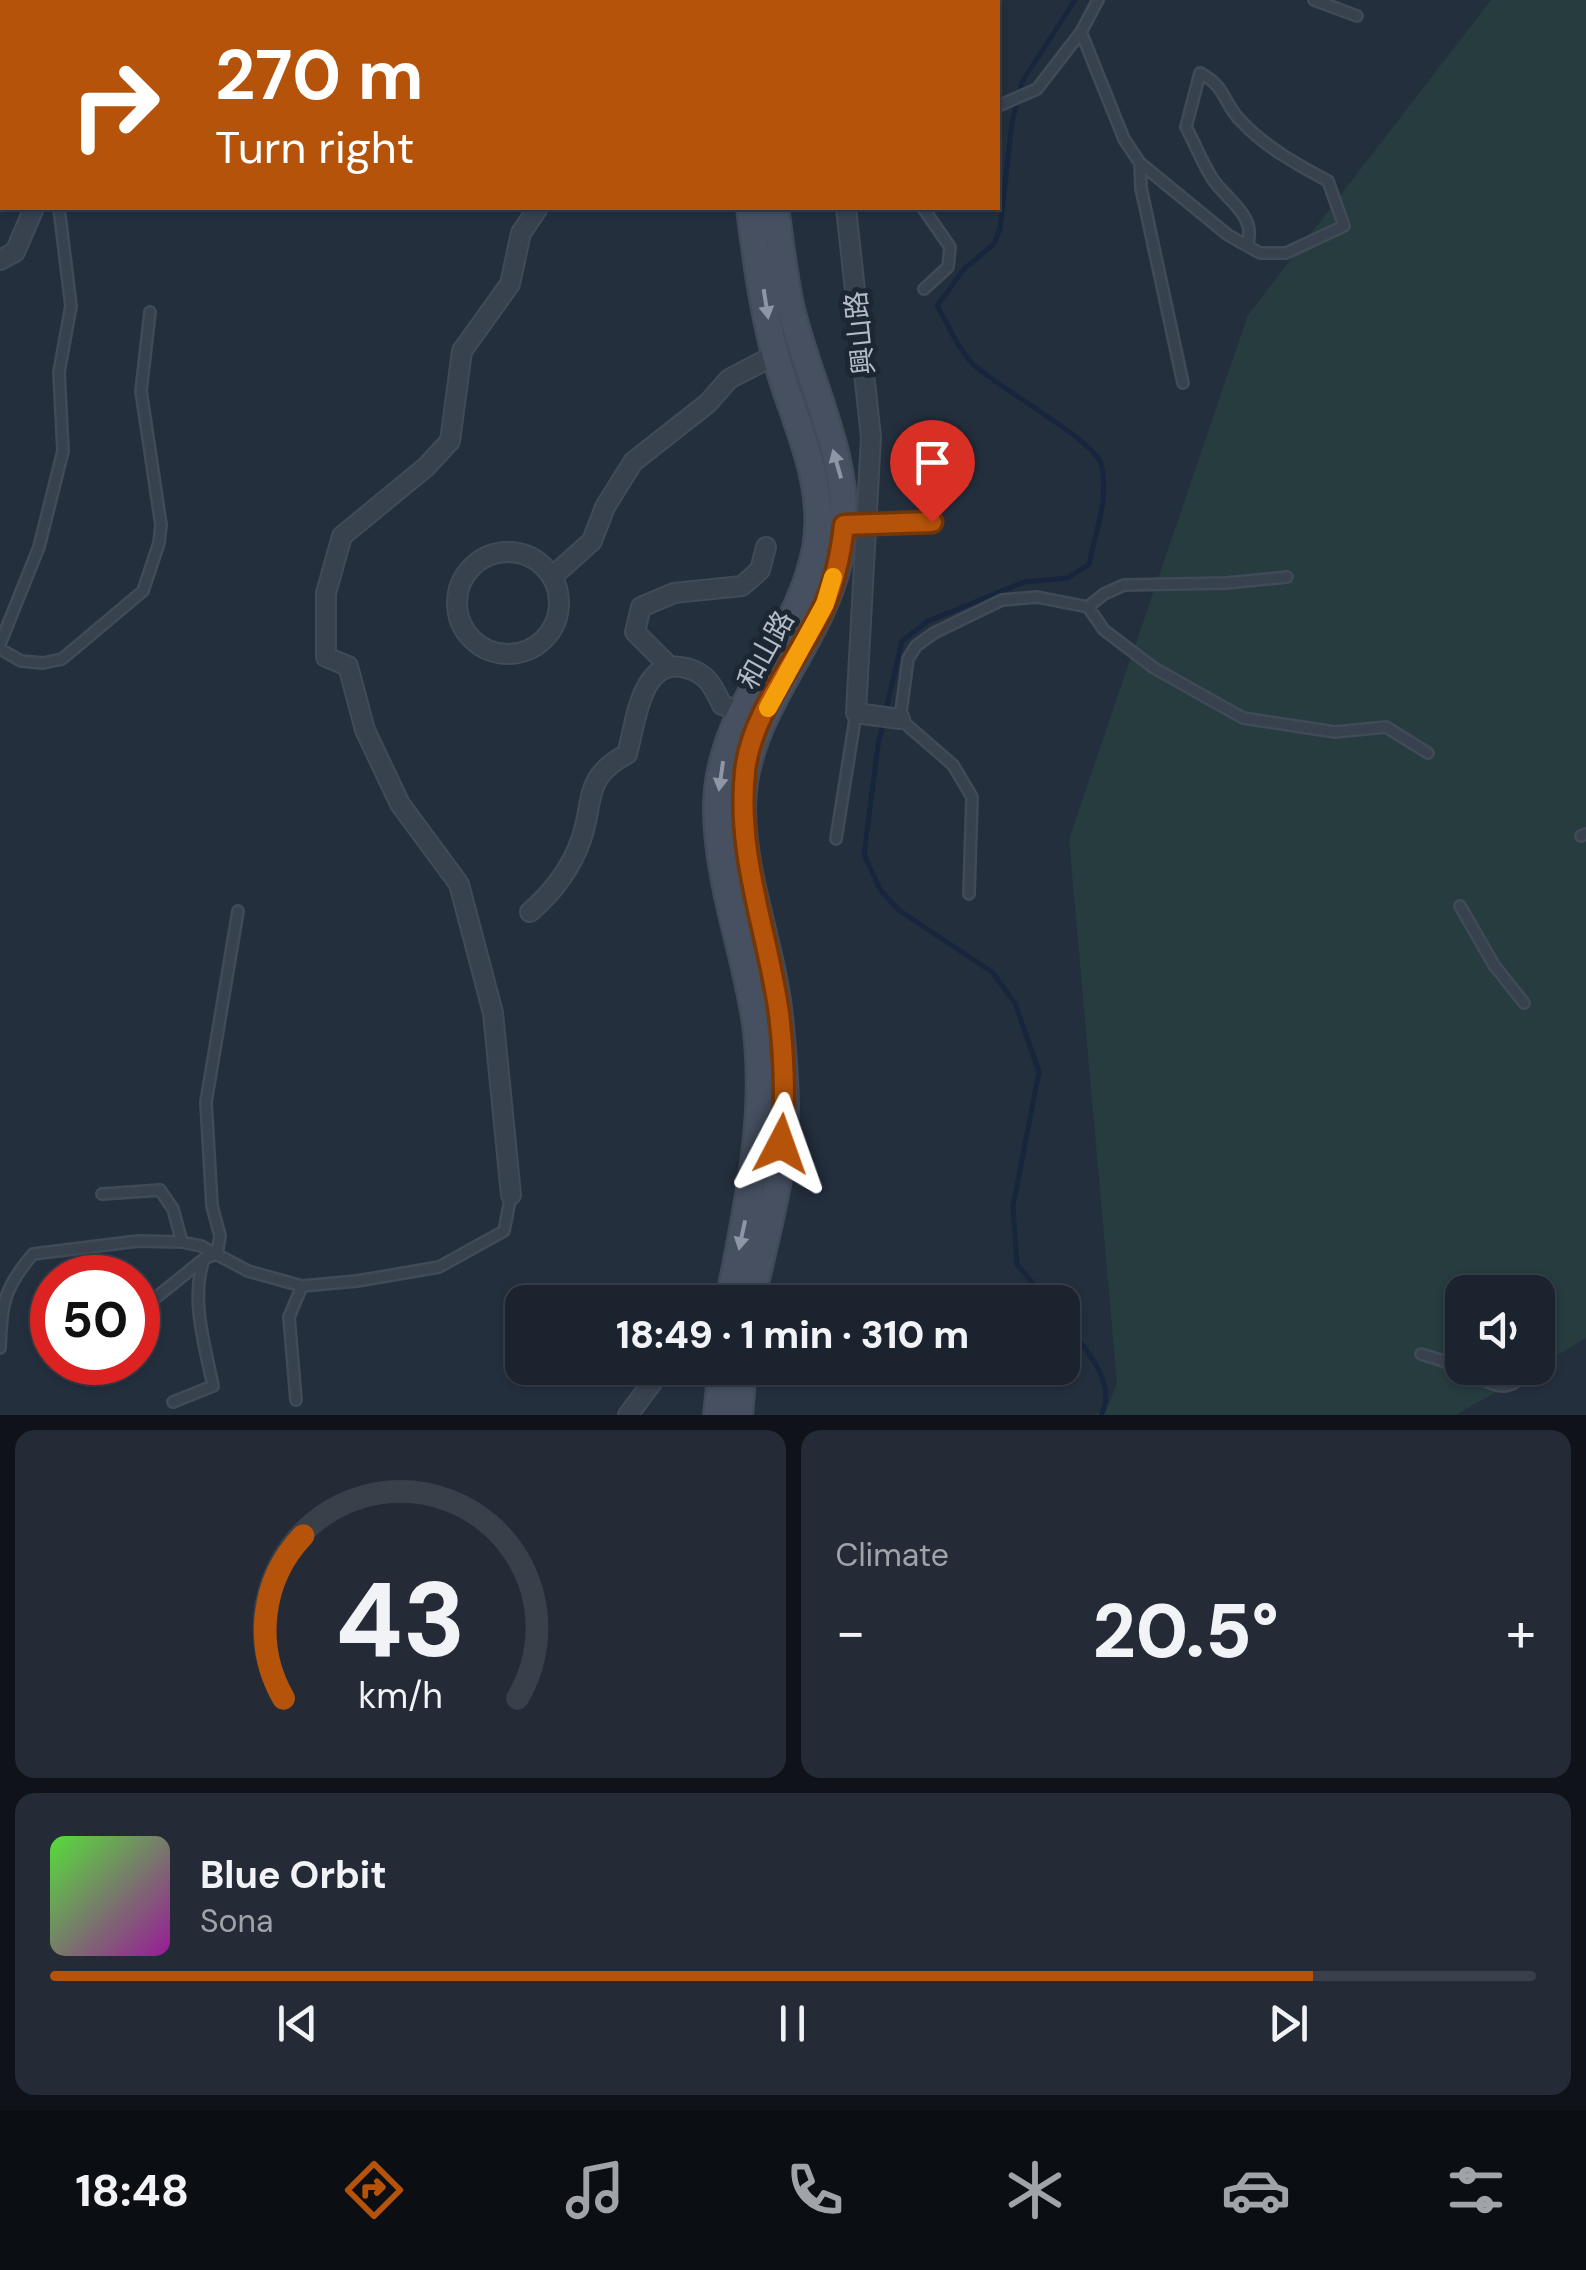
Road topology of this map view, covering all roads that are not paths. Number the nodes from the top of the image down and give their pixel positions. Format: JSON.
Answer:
{"nodes":[{"id":1,"x":1098,"y":0,"type":"edge"},
{"id":2,"x":1314,"y":0,"type":"edge"},
{"id":3,"x":1357,"y":16,"type":"dead end"},
{"id":4,"x":1081,"y":32,"type":"junction"},
{"id":5,"x":1000,"y":105,"type":"edge"},
{"id":6,"x":1140,"y":162,"type":"junction"},
{"id":7,"x":33,"y":210,"type":"edge"},
{"id":8,"x":59,"y":210,"type":"edge"},
{"id":9,"x":537,"y":210,"type":"edge"},
{"id":10,"x":750,"y":210,"type":"edge"},
{"id":11,"x":775,"y":210,"type":"edge"},
{"id":12,"x":850,"y":210,"type":"edge"},
{"id":13,"x":924,"y":210,"type":"edge"},
{"id":14,"x":1247,"y":245,"type":"junction"},
{"id":15,"x":0,"y":260,"type":"edge"},
{"id":16,"x":924,"y":289,"type":"dead end"},
{"id":17,"x":150,"y":312,"type":"dead end"},
{"id":18,"x":775,"y":355,"type":"junction"},
{"id":19,"x":1183,"y":383,"type":"dead end"},
{"id":20,"x":932,"y":522,"type":"dead end"},
{"id":21,"x":855,"y":524,"type":"junction"},
{"id":22,"x":766,"y":547,"type":"dead end"},
{"id":23,"x":552,"y":577,"type":"junction"},
{"id":24,"x":1287,"y":577,"type":"dead end"},
{"id":25,"x":1088,"y":607,"type":"junction"},
{"id":26,"x":0,"y":647,"type":"edge"},
{"id":27,"x":669,"y":666,"type":"junction"},
{"id":28,"x":740,"y":711,"type":"junction"},
{"id":29,"x":856,"y":713,"type":"junction"},
{"id":30,"x":900,"y":719,"type":"junction"},
{"id":31,"x":1428,"y":753,"type":"dead end"},
{"id":32,"x":836,"y":839,"type":"dead end"},
{"id":33,"x":970,"y":894,"type":"dead end"},
{"id":34,"x":1460,"y":906,"type":"dead end"},
{"id":35,"x":238,"y":912,"type":"dead end"},
{"id":36,"x":530,"y":912,"type":"dead end"},
{"id":37,"x":1524,"y":1003,"type":"dead end"},
{"id":38,"x":102,"y":1194,"type":"dead end"},
{"id":39,"x":511,"y":1195,"type":"joint"},
{"id":40,"x":182,"y":1242,"type":"junction"},
{"id":41,"x":217,"y":1254,"type":"junction"},
{"id":42,"x":204,"y":1258,"type":"junction"},
{"id":43,"x":732,"y":1285,"type":"edge"},
{"id":44,"x":755,"y":1285,"type":"edge"},
{"id":45,"x":302,"y":1286,"type":"junction"},
{"id":46,"x":160,"y":1294,"type":"edge"},
{"id":47,"x":0,"y":1348,"type":"edge"},
{"id":48,"x":1421,"y":1354,"type":"dead end"},
{"id":49,"x":1445,"y":1362,"type":"edge"},
{"id":50,"x":650,"y":1385,"type":"edge"},
{"id":51,"x":720,"y":1385,"type":"edge"},
{"id":52,"x":742,"y":1385,"type":"edge"},
{"id":53,"x":296,"y":1400,"type":"dead end"},
{"id":54,"x":173,"y":1402,"type":"dead end"},
{"id":55,"x":628,"y":1415,"type":"edge"},
{"id":56,"x":717,"y":1415,"type":"edge"},
{"id":57,"x":739,"y":1415,"type":"edge"}],
"edges":[{"from":1,"to":4,"type":"lane"},
{"from":2,"to":3,"type":"lane"},
{"from":4,"to":5,"type":"lane"},
{"from":4,"to":6,"type":"lane"},
{"from":6,"to":14,"type":"lane"},
{"from":6,"to":19,"type":"lane"},
{"from":7,"to":15,"type":"street"},
{"from":8,"to":26,"type":"lane"},
{"from":9,"to":39,"type":"street"},
{"from":10,"to":18,"type":"main road","name":"和山路","one_way":true},
{"from":21,"to":11,"type":"main road","name":"和山路","one_way":true},
{"from":12,"to":21,"type":"street","name":"興山路"},
{"from":13,"to":16,"type":"lane"},
{"from":14,"to":14,"type":"lane"},
{"from":17,"to":26,"type":"lane"},
{"from":18,"to":23,"type":"street"},
{"from":18,"to":28,"type":"main road","name":"和山路"},
{"from":20,"to":21,"type":"street"},
{"from":21,"to":29,"type":"street","name":"興山路"},
{"from":21,"to":44,"type":"main road","name":"和山路"},
{"from":22,"to":27,"type":"street"},
{"from":23,"to":23,"type":"street"},
{"from":24,"to":25,"type":"lane"},
{"from":25,"to":30,"type":"lane"},
{"from":25,"to":31,"type":"lane"},
{"from":27,"to":28,"type":"street"},
{"from":27,"to":36,"type":"street"},
{"from":28,"to":43,"type":"main road","name":"和山路","one_way":true},
{"from":29,"to":30,"type":"street"},
{"from":29,"to":32,"type":"lane"},
{"from":30,"to":33,"type":"lane"},
{"from":34,"to":37,"type":"lane"},
{"from":35,"to":41,"type":"lane"},
{"from":38,"to":40,"type":"lane"},
{"from":39,"to":45,"type":"lane"},
{"from":40,"to":41,"type":"lane"},
{"from":40,"to":47,"type":"lane"},
{"from":41,"to":42,"type":"lane"},
{"from":41,"to":45,"type":"lane"},
{"from":42,"to":46,"type":"lane"},
{"from":42,"to":54,"type":"lane"},
{"from":45,"to":53,"type":"lane"},
{"from":48,"to":49,"type":"lane"},
{"from":50,"to":55,"type":"street"},
{"from":51,"to":56,"type":"main road"},
{"from":52,"to":57,"type":"main road"}]}
